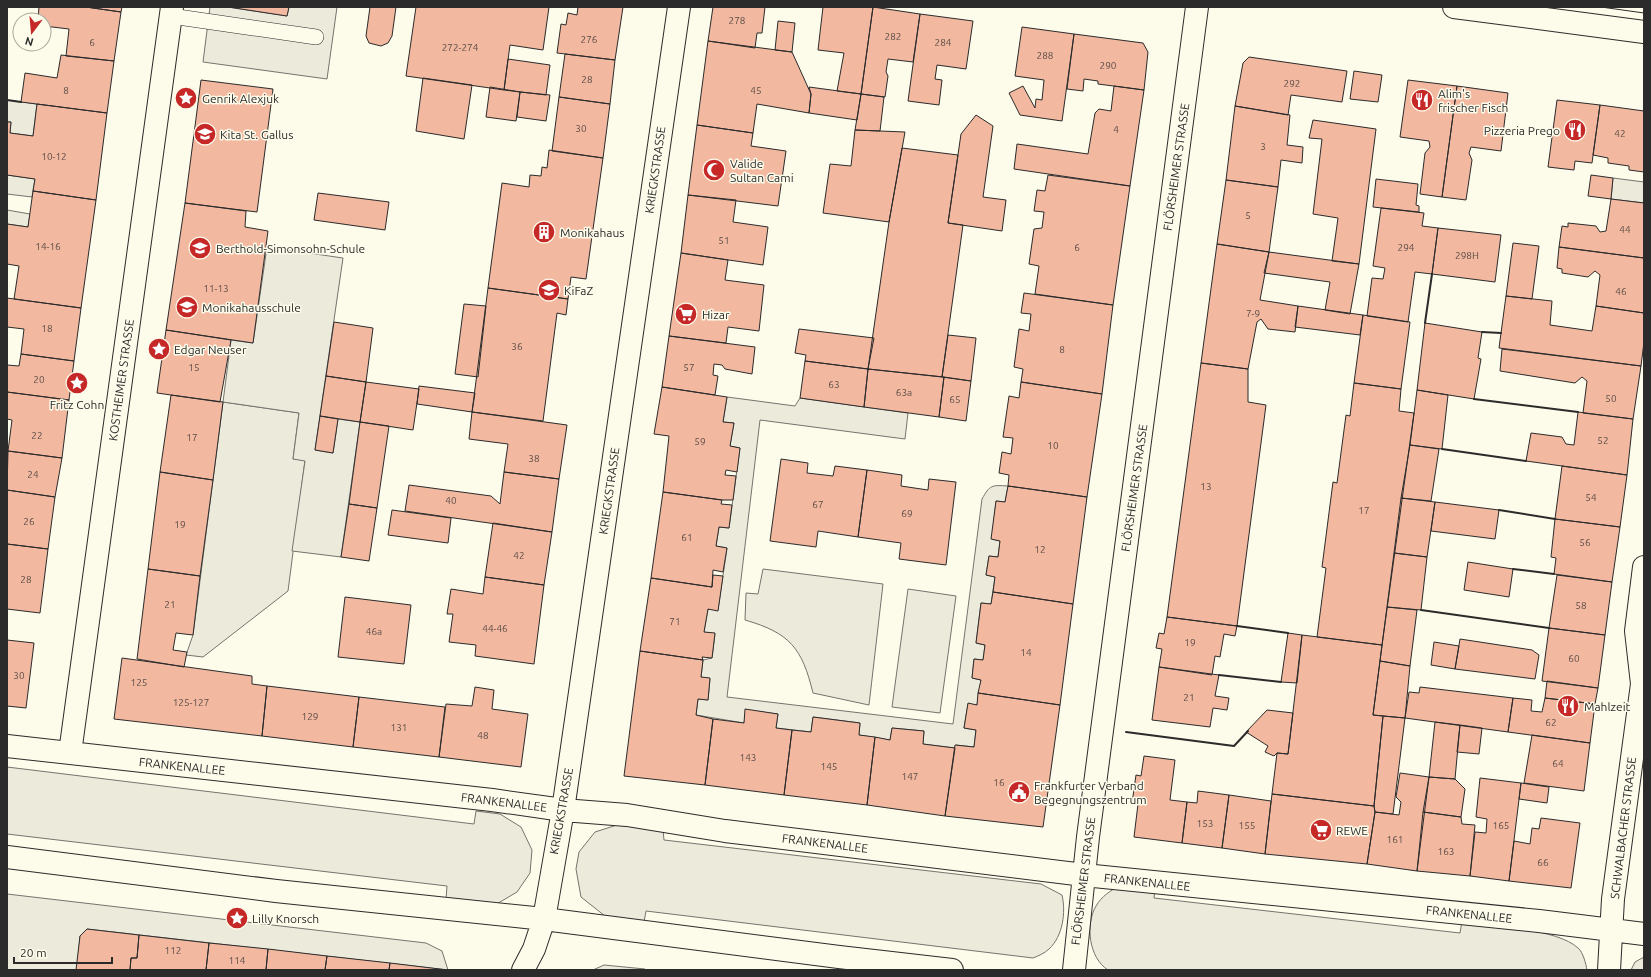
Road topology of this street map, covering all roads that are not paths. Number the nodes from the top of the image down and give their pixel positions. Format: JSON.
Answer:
{"nodes":[{"id":1,"x":679,"y":7,"type":"edge"},
{"id":2,"x":1197,"y":7,"type":"edge"},
{"id":3,"x":1454,"y":7,"type":"edge"},
{"id":4,"x":171,"y":12,"type":"edge"},
{"id":5,"x":1644,"y":32,"type":"edge"},
{"id":6,"x":316,"y":37,"type":"dead end"},
{"id":7,"x":1644,"y":567,"type":"edge"},
{"id":8,"x":7,"y":746,"type":"edge"},
{"id":9,"x":70,"y":753,"type":"junction"},
{"id":10,"x":563,"y":810,"type":"junction"},
{"id":11,"x":7,"y":857,"type":"edge"},
{"id":12,"x":1084,"y":875,"type":"junction"},
{"id":13,"x":544,"y":919,"type":"junction"},
{"id":14,"x":1611,"y":930,"type":"junction"},
{"id":15,"x":1644,"y":934,"type":"edge"},
{"id":16,"x":901,"y":967,"type":"edge"},
{"id":17,"x":523,"y":970,"type":"edge"},
{"id":18,"x":952,"y":970,"type":"edge"},
{"id":19,"x":1074,"y":970,"type":"edge"},
{"id":20,"x":1609,"y":970,"type":"edge"}],
"edges":[{"from":1,"to":10,"type":"street","name":"KRIEGKSTRASSE"},
{"from":2,"to":12,"type":"street","name":"FLÖRSHEIMER STRASSE"},
{"from":3,"to":5,"type":"street"},
{"from":4,"to":6,"type":"lane"},
{"from":4,"to":9,"type":"street","name":"KOSTHEIMER STRASSE"},
{"from":7,"to":14,"type":"street","name":"SCHWALBACHER STRASSE"},
{"from":8,"to":9,"type":"street","name":"FRANKENALLEE"},
{"from":9,"to":10,"type":"street","name":"FRANKENALLEE"},
{"from":10,"to":12,"type":"street","name":"FRANKENALLEE"},
{"from":10,"to":13,"type":"street","name":"KRIEGKSTRASSE"},
{"from":11,"to":13,"type":"street"},
{"from":12,"to":14,"type":"street","name":"FRANKENALLEE"},
{"from":12,"to":19,"type":"street","name":"FLÖRSHEIMER STRASSE"},
{"from":13,"to":16,"type":"street"},
{"from":13,"to":17,"type":"street","name":"KRIEGKSTRASSE"},
{"from":14,"to":15,"type":"street","name":"FRANKENALLEE"},
{"from":14,"to":20,"type":"street","name":"SCHWALBACHER STRASSE"},
{"from":16,"to":18,"type":"street"}]}
